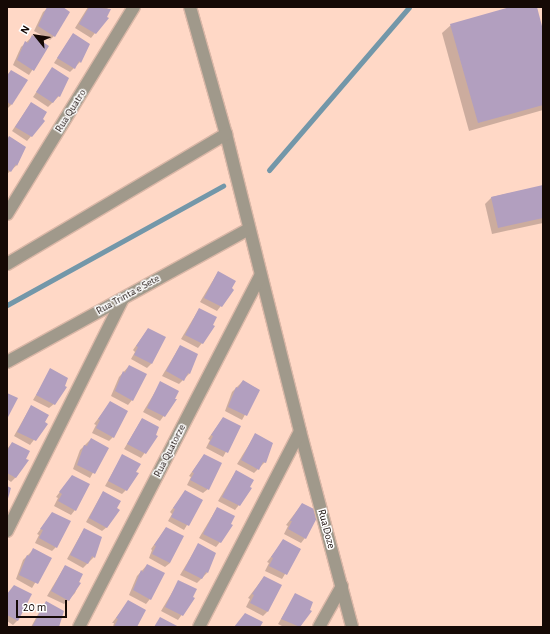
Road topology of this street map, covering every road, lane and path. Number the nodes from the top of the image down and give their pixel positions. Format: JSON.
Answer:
{"nodes":[{"id":1,"x":134,"y":7,"type":"edge"},
{"id":2,"x":190,"y":7,"type":"edge"},
{"id":3,"x":226,"y":134,"type":"junction"},
{"id":4,"x":7,"y":214,"type":"edge"},
{"id":5,"x":249,"y":229,"type":"junction"},
{"id":6,"x":7,"y":264,"type":"edge"},
{"id":7,"x":261,"y":275,"type":"junction"},
{"id":8,"x":123,"y":298,"type":"junction"},
{"id":9,"x":7,"y":362,"type":"edge"},
{"id":10,"x":300,"y":431,"type":"junction"},
{"id":11,"x":7,"y":530,"type":"edge"},
{"id":12,"x":342,"y":586,"type":"junction"},
{"id":13,"x":79,"y":627,"type":"edge"},
{"id":14,"x":199,"y":627,"type":"edge"},
{"id":15,"x":319,"y":627,"type":"edge"},
{"id":16,"x":352,"y":627,"type":"edge"}],
"edges":[{"from":1,"to":4,"type":"street","name":"Rua Quatro"},
{"from":2,"to":3,"type":"street","name":"Rua Doze"},
{"from":3,"to":5,"type":"street","name":"Rua Doze"},
{"from":3,"to":6,"type":"street"},
{"from":5,"to":7,"type":"street","name":"Rua Doze"},
{"from":5,"to":8,"type":"street","name":"Rua Trinta e Sete"},
{"from":7,"to":10,"type":"street","name":"Rua Doze"},
{"from":7,"to":13,"type":"street","name":"Rua Quatorze"},
{"from":8,"to":9,"type":"street","name":"Rua Trinta e Sete"},
{"from":8,"to":11,"type":"street"},
{"from":10,"to":12,"type":"street","name":"Rua Doze"},
{"from":10,"to":14,"type":"street"},
{"from":12,"to":15,"type":"street"},
{"from":12,"to":16,"type":"street","name":"Rua Doze"}]}
